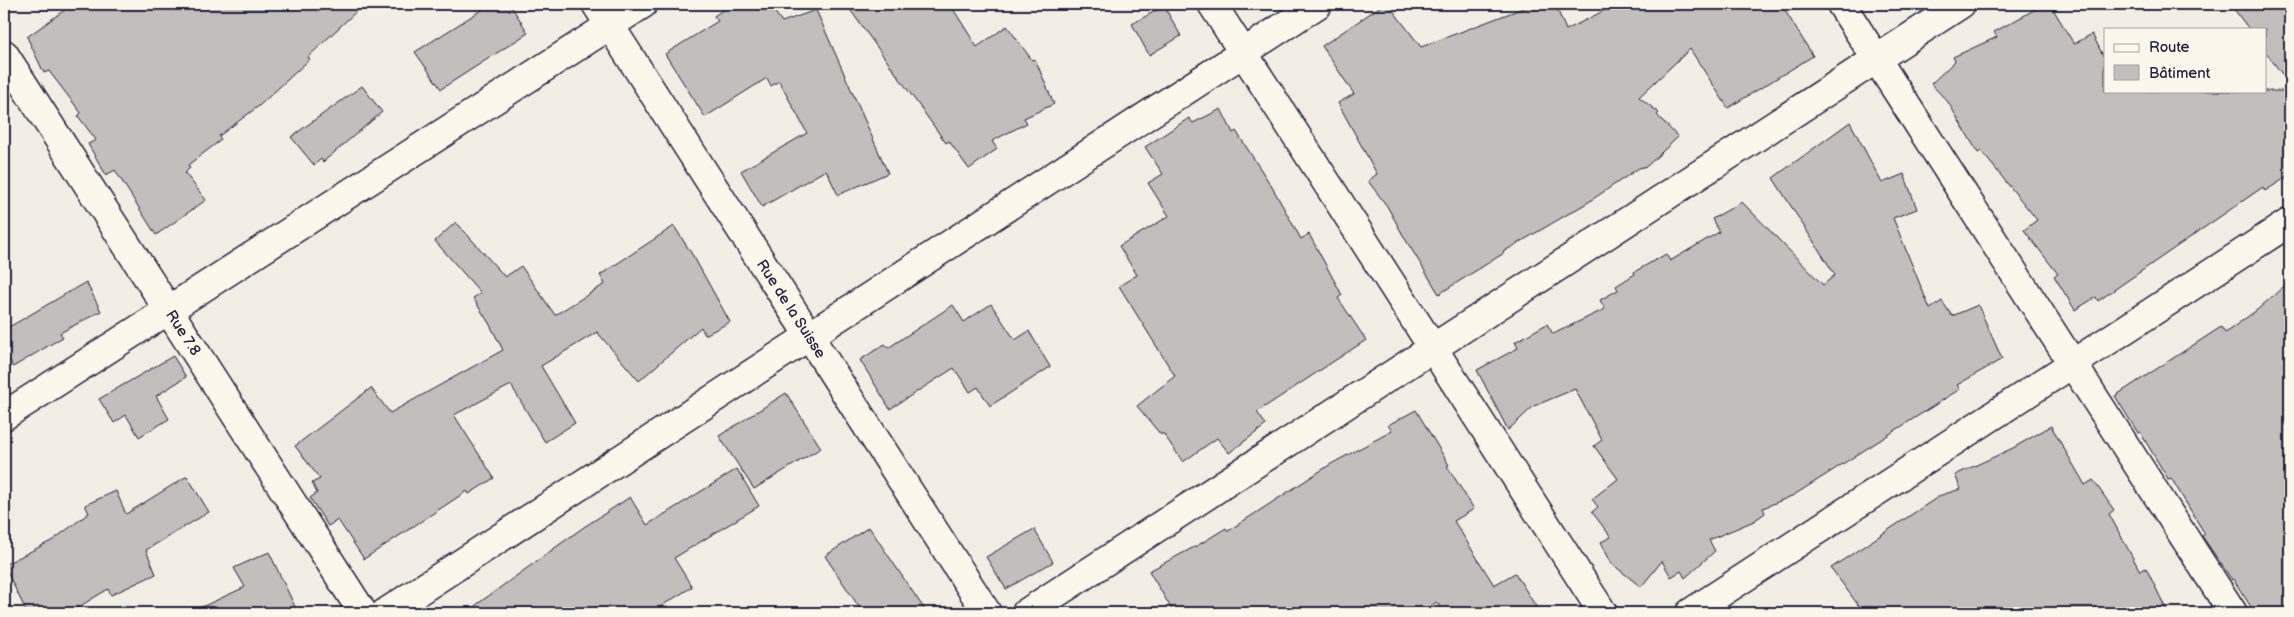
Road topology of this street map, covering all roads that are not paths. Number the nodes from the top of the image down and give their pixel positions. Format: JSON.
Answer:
{"nodes":[{"id":1,"x":643,"y":4,"type":"edge"},
{"id":2,"x":1212,"y":4,"type":"edge"},
{"id":3,"x":1318,"y":4,"type":"edge"},
{"id":4,"x":1841,"y":4,"type":"edge"},
{"id":5,"x":1961,"y":4,"type":"edge"},
{"id":6,"x":603,"y":14,"type":"edge"},
{"id":7,"x":1243,"y":52,"type":"junction"},
{"id":8,"x":4,"y":54,"type":"edge"},
{"id":9,"x":1876,"y":59,"type":"junction"},
{"id":10,"x":2290,"y":222,"type":"edge"},
{"id":11,"x":168,"y":310,"type":"junction"},
{"id":12,"x":809,"y":336,"type":"junction"},
{"id":13,"x":1433,"y":348,"type":"junction"},
{"id":14,"x":2073,"y":364,"type":"junction"},
{"id":15,"x":4,"y":416,"type":"edge"},
{"id":16,"x":363,"y":613,"type":"edge"},
{"id":17,"x":385,"y":613,"type":"edge"},
{"id":18,"x":987,"y":613,"type":"edge"},
{"id":19,"x":1026,"y":613,"type":"edge"},
{"id":20,"x":1603,"y":613,"type":"edge"},
{"id":21,"x":1690,"y":613,"type":"edge"},
{"id":22,"x":2233,"y":613,"type":"edge"}],
"edges":[{"from":1,"to":6,"type":"street"},
{"from":2,"to":7,"type":"street"},
{"from":3,"to":7,"type":"street"},
{"from":4,"to":9,"type":"street"},
{"from":5,"to":9,"type":"street"},
{"from":6,"to":11,"type":"street"},
{"from":6,"to":12,"type":"street","name":"Rue de la Suisse"},
{"from":7,"to":12,"type":"street"},
{"from":7,"to":13,"type":"street"},
{"from":8,"to":11,"type":"street","name":"Rue 7.8"},
{"from":9,"to":13,"type":"street"},
{"from":9,"to":14,"type":"street"},
{"from":10,"to":14,"type":"street"},
{"from":11,"to":15,"type":"street"},
{"from":11,"to":16,"type":"street","name":"Rue 7.8"},
{"from":12,"to":17,"type":"street"},
{"from":12,"to":18,"type":"street","name":"Rue de la Suisse"},
{"from":13,"to":19,"type":"street"},
{"from":13,"to":20,"type":"street"},
{"from":14,"to":21,"type":"street"},
{"from":14,"to":22,"type":"street"}]}
